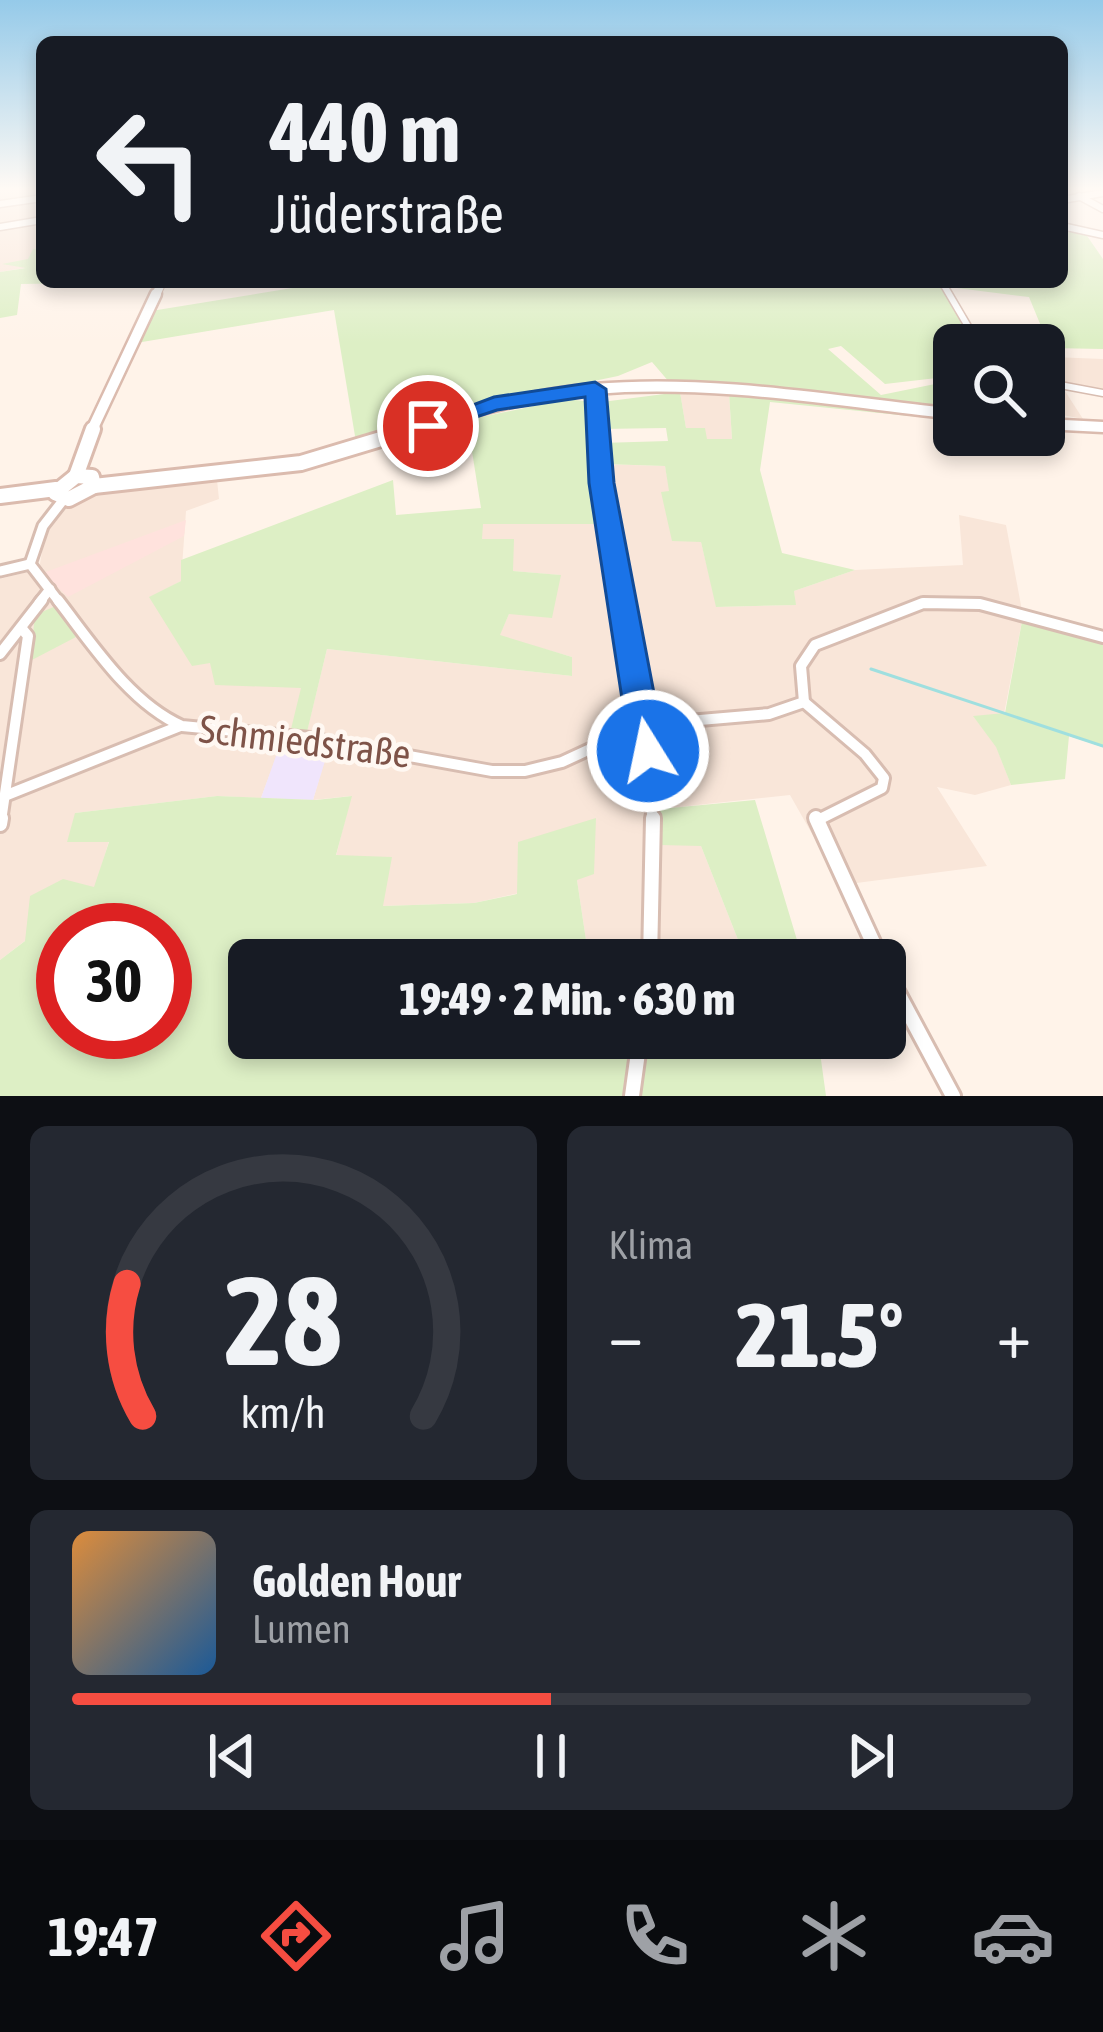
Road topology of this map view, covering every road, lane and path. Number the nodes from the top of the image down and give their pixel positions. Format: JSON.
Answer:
{"nodes":[{"id":1,"x":158,"y":288,"type":"edge"},
{"id":2,"x":946,"y":288,"type":"edge"},
{"id":3,"x":967,"y":324,"type":"edge"},
{"id":4,"x":1065,"y":386,"type":"edge"},
{"id":5,"x":595,"y":389,"type":"junction"},
{"id":6,"x":1103,"y":393,"type":"edge"},
{"id":7,"x":933,"y":412,"type":"edge"},
{"id":8,"x":1065,"y":425,"type":"edge"},
{"id":9,"x":1103,"y":427,"type":"edge"},
{"id":10,"x":76,"y":476,"type":"junction"},
{"id":11,"x":94,"y":486,"type":"junction"},
{"id":12,"x":60,"y":494,"type":"junction"},
{"id":13,"x":0,"y":496,"type":"edge"},
{"id":14,"x":30,"y":564,"type":"junction"},
{"id":15,"x":0,"y":571,"type":"edge"},
{"id":16,"x":50,"y":589,"type":"junction"},
{"id":17,"x":23,"y":630,"type":"junction"},
{"id":18,"x":1103,"y":637,"type":"edge"},
{"id":19,"x":0,"y":654,"type":"edge"},
{"id":20,"x":804,"y":701,"type":"junction"},
{"id":21,"x":642,"y":725,"type":"junction"},
{"id":22,"x":182,"y":726,"type":"junction"},
{"id":23,"x":7,"y":795,"type":"junction"},
{"id":24,"x":0,"y":824,"type":"edge"},
{"id":25,"x":652,"y":939,"type":"edge"},
{"id":26,"x":870,"y":939,"type":"edge"},
{"id":27,"x":906,"y":1008,"type":"edge"},
{"id":28,"x":637,"y":1059,"type":"edge"},
{"id":29,"x":632,"y":1096,"type":"edge"},
{"id":30,"x":953,"y":1096,"type":"edge"}],
"edges":[{"from":1,"to":10,"type":"main road"},
{"from":2,"to":3,"type":"street"},
{"from":4,"to":6,"type":"street"},
{"from":5,"to":7,"type":"main road"},
{"from":5,"to":11,"type":"main road"},
{"from":5,"to":21,"type":"street"},
{"from":8,"to":9,"type":"main road"},
{"from":10,"to":11,"type":"main road"},
{"from":10,"to":12,"type":"main road"},
{"from":11,"to":12,"type":"main road"},
{"from":12,"to":13,"type":"main road"},
{"from":12,"to":14,"type":"street"},
{"from":14,"to":15,"type":"street"},
{"from":14,"to":16,"type":"street","name":"Schmiedstraße"},
{"from":16,"to":17,"type":"street"},
{"from":16,"to":22,"type":"street","name":"Schmiedstraße"},
{"from":17,"to":19,"type":"street"},
{"from":17,"to":23,"type":"street"},
{"from":18,"to":20,"type":"street"},
{"from":20,"to":21,"type":"street"},
{"from":20,"to":26,"type":"street"},
{"from":21,"to":22,"type":"street","name":"Schmiedstraße"},
{"from":21,"to":25,"type":"street"},
{"from":22,"to":23,"type":"street"},
{"from":23,"to":24,"type":"street"},
{"from":27,"to":30,"type":"street"},
{"from":28,"to":29,"type":"street"}]}
